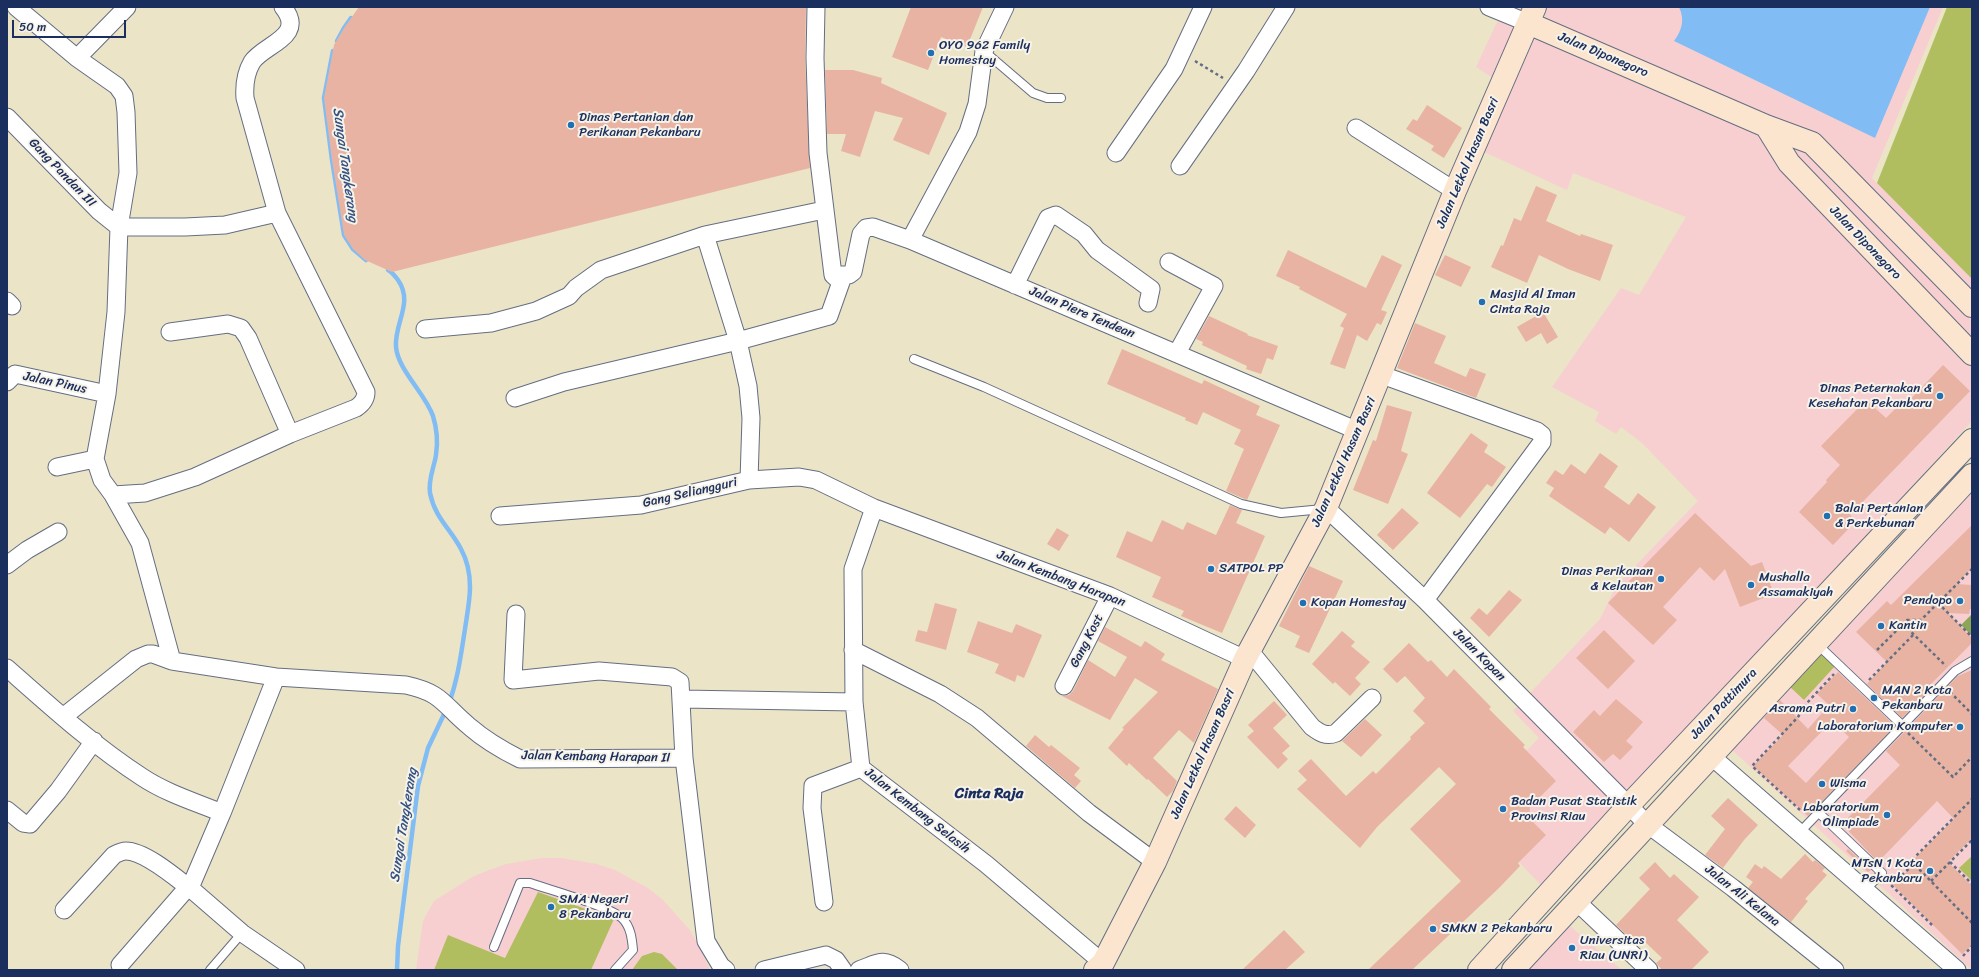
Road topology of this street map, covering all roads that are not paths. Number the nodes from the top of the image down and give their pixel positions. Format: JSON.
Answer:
{"nodes":[{"id":1,"x":16,"y":7,"type":"edge"},
{"id":2,"x":127,"y":7,"type":"edge"},
{"id":3,"x":283,"y":7,"type":"edge"},
{"id":4,"x":816,"y":7,"type":"edge"},
{"id":5,"x":1005,"y":7,"type":"edge"},
{"id":6,"x":1203,"y":7,"type":"edge"},
{"id":7,"x":1286,"y":7,"type":"edge"},
{"id":8,"x":1489,"y":7,"type":"edge"},
{"id":9,"x":1532,"y":15,"type":"edge"},
{"id":10,"x":984,"y":51,"type":"junction"},
{"id":11,"x":77,"y":58,"type":"junction"},
{"id":12,"x":1061,"y":98,"type":"dead end"},
{"id":13,"x":7,"y":117,"type":"edge"},
{"id":14,"x":1766,"y":126,"type":"junction"},
{"id":15,"x":1356,"y":128,"type":"dead end"},
{"id":16,"x":1116,"y":153,"type":"dead end"},
{"id":17,"x":1180,"y":166,"type":"dead end"},
{"id":18,"x":1455,"y":191,"type":"junction"},
{"id":19,"x":824,"y":210,"type":"junction"},
{"id":20,"x":277,"y":213,"type":"junction"},
{"id":21,"x":119,"y":227,"type":"junction"},
{"id":22,"x":706,"y":235,"type":"junction"},
{"id":23,"x":910,"y":240,"type":"junction"},
{"id":24,"x":1169,"y":262,"type":"dead end"},
{"id":25,"x":833,"y":275,"type":"junction"},
{"id":26,"x":1015,"y":284,"type":"junction"},
{"id":27,"x":1148,"y":304,"type":"dead end"},
{"id":28,"x":1972,"y":306,"type":"edge"},
{"id":29,"x":425,"y":328,"type":"dead end"},
{"id":30,"x":170,"y":332,"type":"dead end"},
{"id":31,"x":738,"y":341,"type":"junction"},
{"id":32,"x":1177,"y":354,"type":"junction"},
{"id":33,"x":1972,"y":354,"type":"edge"},
{"id":34,"x":914,"y":359,"type":"dead end"},
{"id":35,"x":1382,"y":375,"type":"junction"},
{"id":36,"x":7,"y":382,"type":"edge"},
{"id":37,"x":107,"y":394,"type":"junction"},
{"id":38,"x":515,"y":398,"type":"dead end"},
{"id":39,"x":1358,"y":431,"type":"junction"},
{"id":40,"x":290,"y":434,"type":"junction"},
{"id":41,"x":1972,"y":440,"type":"edge"},
{"id":42,"x":95,"y":459,"type":"junction"},
{"id":43,"x":57,"y":467,"type":"dead end"},
{"id":44,"x":1972,"y":475,"type":"edge"},
{"id":45,"x":749,"y":480,"type":"junction"},
{"id":46,"x":113,"y":495,"type":"junction"},
{"id":47,"x":874,"y":508,"type":"junction"},
{"id":48,"x":1326,"y":508,"type":"junction"},
{"id":49,"x":500,"y":516,"type":"dead end"},
{"id":50,"x":58,"y":532,"type":"dead end"},
{"id":51,"x":7,"y":565,"type":"edge"},
{"id":52,"x":1110,"y":596,"type":"junction"},
{"id":53,"x":1425,"y":600,"type":"junction"},
{"id":54,"x":516,"y":614,"type":"dead end"},
{"id":55,"x":1816,"y":643,"type":"junction"},
{"id":56,"x":853,"y":650,"type":"junction"},
{"id":57,"x":1247,"y":655,"type":"junction"},
{"id":58,"x":172,"y":661,"type":"junction"},
{"id":59,"x":1972,"y":661,"type":"edge"},
{"id":60,"x":7,"y":668,"type":"edge"},
{"id":61,"x":276,"y":677,"type":"junction"},
{"id":62,"x":1064,"y":686,"type":"dead end"},
{"id":63,"x":1372,"y":698,"type":"dead end"},
{"id":64,"x":682,"y":699,"type":"junction"},
{"id":65,"x":854,"y":702,"type":"junction"},
{"id":66,"x":63,"y":717,"type":"junction"},
{"id":67,"x":1901,"y":725,"type":"junction"},
{"id":68,"x":94,"y":741,"type":"junction"},
{"id":69,"x":1711,"y":756,"type":"junction"},
{"id":70,"x":684,"y":758,"type":"junction"},
{"id":71,"x":861,"y":768,"type":"junction"},
{"id":72,"x":1628,"y":806,"type":"junction"},
{"id":73,"x":7,"y":810,"type":"edge"},
{"id":74,"x":1819,"y":812,"type":"junction"},
{"id":75,"x":222,"y":813,"type":"junction"},
{"id":76,"x":1647,"y":824,"type":"junction"},
{"id":77,"x":1799,"y":833,"type":"junction"},
{"id":78,"x":1155,"y":862,"type":"junction"},
{"id":79,"x":189,"y":887,"type":"junction"},
{"id":80,"x":1865,"y":890,"type":"junction"},
{"id":81,"x":1576,"y":901,"type":"junction"},
{"id":82,"x":824,"y":902,"type":"dead end"},
{"id":83,"x":64,"y":910,"type":"dead end"},
{"id":84,"x":242,"y":933,"type":"junction"},
{"id":85,"x":494,"y":947,"type":"dead end"},
{"id":86,"x":120,"y":965,"type":"dead end"},
{"id":87,"x":1099,"y":966,"type":"edge"},
{"id":88,"x":210,"y":970,"type":"edge"},
{"id":89,"x":296,"y":970,"type":"edge"},
{"id":90,"x":616,"y":970,"type":"edge"},
{"id":91,"x":726,"y":970,"type":"edge"},
{"id":92,"x":764,"y":970,"type":"edge"},
{"id":93,"x":843,"y":970,"type":"edge"},
{"id":94,"x":859,"y":970,"type":"edge"},
{"id":95,"x":900,"y":970,"type":"edge"},
{"id":96,"x":1479,"y":970,"type":"edge"},
{"id":97,"x":1513,"y":970,"type":"edge"},
{"id":98,"x":1648,"y":970,"type":"edge"},
{"id":99,"x":1835,"y":970,"type":"edge"},
{"id":100,"x":1958,"y":970,"type":"edge"}],
"edges":[{"from":1,"to":11,"type":"street"},
{"from":2,"to":11,"type":"street"},
{"from":3,"to":20,"type":"street"},
{"from":4,"to":19,"type":"street"},
{"from":5,"to":10,"type":"street"},
{"from":6,"to":16,"type":"street"},
{"from":7,"to":17,"type":"street"},
{"from":8,"to":9,"type":"street"},
{"from":9,"to":14,"type":"main road","name":"Jalan Diponegoro"},
{"from":9,"to":18,"type":"main road","name":"Jalan Letkol Hasan Basri"},
{"from":10,"to":12,"type":"lane"},
{"from":10,"to":23,"type":"street"},
{"from":11,"to":21,"type":"street"},
{"from":13,"to":21,"type":"street","name":"Gang Pandan III"},
{"from":14,"to":28,"type":"main road","name":"Jalan Diponegoro"},
{"from":14,"to":33,"type":"main road","name":"Jalan Diponegoro"},
{"from":15,"to":18,"type":"street"},
{"from":18,"to":35,"type":"main road","name":"Jalan Letkol Hasan Basri"},
{"from":19,"to":22,"type":"street"},
{"from":19,"to":25,"type":"street"},
{"from":20,"to":21,"type":"street"},
{"from":20,"to":40,"type":"street"},
{"from":21,"to":37,"type":"street"},
{"from":22,"to":29,"type":"street"},
{"from":22,"to":31,"type":"street"},
{"from":23,"to":25,"type":"street","name":"Jalan Piere Tendean"},
{"from":23,"to":26,"type":"street","name":"Jalan Piere Tendean"},
{"from":24,"to":32,"type":"street"},
{"from":25,"to":31,"type":"street"},
{"from":26,"to":27,"type":"street"},
{"from":26,"to":32,"type":"street","name":"Jalan Piere Tendean"},
{"from":30,"to":40,"type":"street"},
{"from":31,"to":38,"type":"street"},
{"from":31,"to":45,"type":"street"},
{"from":32,"to":39,"type":"street","name":"Jalan Piere Tendean"},
{"from":34,"to":48,"type":"lane"},
{"from":35,"to":39,"type":"main road","name":"Jalan Letkol Hasan Basri"},
{"from":35,"to":53,"type":"street"},
{"from":36,"to":37,"type":"street","name":"Jalan Pinus"},
{"from":37,"to":42,"type":"street"},
{"from":39,"to":48,"type":"main road","name":"Jalan Letkol Hasan Basri"},
{"from":40,"to":46,"type":"street"},
{"from":41,"to":72,"type":"main road","name":"Jalan Pattimura"},
{"from":42,"to":43,"type":"street"},
{"from":42,"to":46,"type":"street"},
{"from":44,"to":55,"type":"main road","name":"Jalan Pattimura"},
{"from":45,"to":47,"type":"street","name":"Gang Seliangguri"},
{"from":45,"to":49,"type":"street","name":"Gang Seliangguri"},
{"from":46,"to":58,"type":"street"},
{"from":47,"to":52,"type":"street","name":"Jalan Kembang Harapan"},
{"from":47,"to":56,"type":"street"},
{"from":48,"to":53,"type":"street","name":"Jalan Kopan"},
{"from":48,"to":57,"type":"main road","name":"Jalan Letkol Hasan Basri"},
{"from":50,"to":51,"type":"street"},
{"from":52,"to":57,"type":"street","name":"Jalan Kembang Harapan"},
{"from":52,"to":62,"type":"street","name":"Gang Kost"},
{"from":53,"to":72,"type":"street","name":"Jalan Kopan"},
{"from":54,"to":64,"type":"street"},
{"from":55,"to":67,"type":"lane"},
{"from":55,"to":69,"type":"main road","name":"Jalan Pattimura"},
{"from":56,"to":65,"type":"street"},
{"from":56,"to":78,"type":"street"},
{"from":57,"to":63,"type":"street"},
{"from":57,"to":78,"type":"main road","name":"Jalan Letkol Hasan Basri"},
{"from":58,"to":61,"type":"street"},
{"from":58,"to":66,"type":"street"},
{"from":59,"to":67,"type":"lane"},
{"from":60,"to":66,"type":"street"},
{"from":61,"to":70,"type":"street","name":"Jalan Kembang Harapan II"},
{"from":61,"to":75,"type":"street"},
{"from":64,"to":65,"type":"street"},
{"from":64,"to":70,"type":"street"},
{"from":65,"to":71,"type":"street"},
{"from":66,"to":68,"type":"street"},
{"from":67,"to":74,"type":"lane"},
{"from":68,"to":73,"type":"street"},
{"from":68,"to":75,"type":"street"},
{"from":69,"to":76,"type":"main road","name":"Jalan Pattimura"},
{"from":69,"to":77,"type":"street"},
{"from":70,"to":91,"type":"street"},
{"from":71,"to":82,"type":"street","name":"Jalan Kembang Selasih"},
{"from":71,"to":87,"type":"street","name":"Jalan Kembang Selasih"},
{"from":72,"to":76,"type":"street","name":"Jalan Kopan"},
{"from":72,"to":96,"type":"main road","name":"Jalan Pattimura"},
{"from":74,"to":77,"type":"lane"},
{"from":74,"to":80,"type":"lane"},
{"from":75,"to":79,"type":"street"},
{"from":76,"to":81,"type":"main road","name":"Jalan Pattimura"},
{"from":76,"to":99,"type":"street","name":"Jalan Ali Kelana"},
{"from":77,"to":80,"type":"street"},
{"from":78,"to":87,"type":"main road","name":"Jalan Letkol Hasan Basri"},
{"from":79,"to":83,"type":"street"},
{"from":79,"to":84,"type":"street"},
{"from":79,"to":86,"type":"street"},
{"from":80,"to":100,"type":"street"},
{"from":81,"to":97,"type":"main road","name":"Jalan Pattimura"},
{"from":81,"to":98,"type":"street"},
{"from":84,"to":88,"type":"lane"},
{"from":84,"to":89,"type":"street"},
{"from":85,"to":90,"type":"lane"},
{"from":92,"to":93,"type":"street"},
{"from":94,"to":95,"type":"street"}]}
